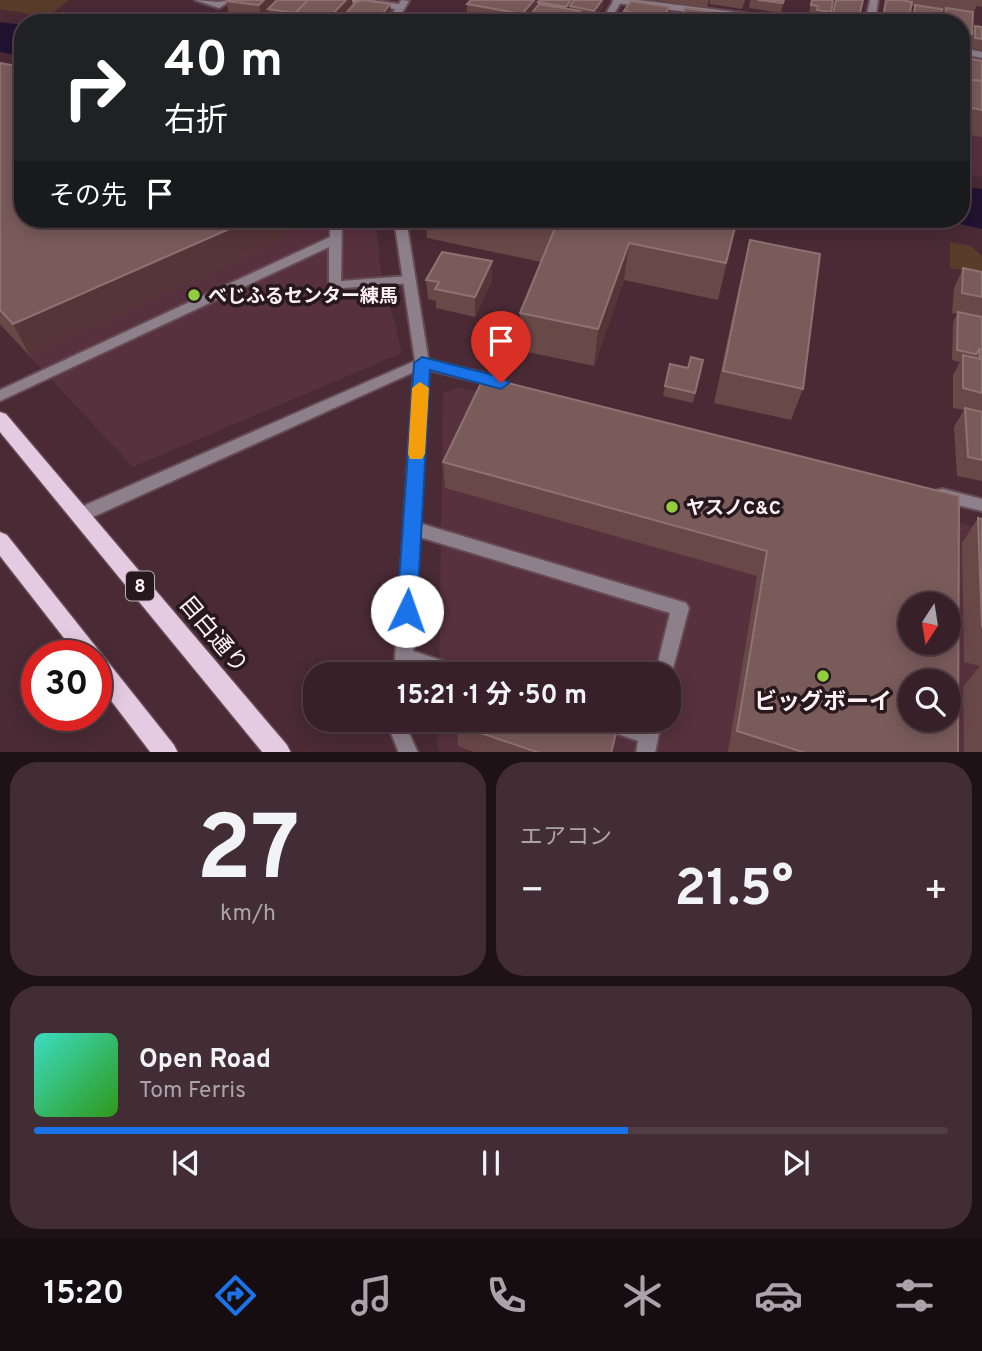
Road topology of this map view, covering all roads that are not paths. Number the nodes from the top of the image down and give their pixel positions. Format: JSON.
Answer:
{"nodes":[{"id":1,"x":199,"y":0,"type":"edge"},
{"id":2,"x":228,"y":0,"type":"edge"},
{"id":3,"x":352,"y":0,"type":"edge"},
{"id":4,"x":617,"y":0,"type":"edge"},
{"id":5,"x":634,"y":1,"type":"edge"},
{"id":6,"x":403,"y":4,"type":"edge"},
{"id":7,"x":732,"y":14,"type":"edge"},
{"id":8,"x":336,"y":228,"type":"edge"},
{"id":9,"x":401,"y":228,"type":"edge"},
{"id":10,"x":336,"y":239,"type":"junction"},
{"id":11,"x":408,"y":280,"type":"junction"},
{"id":12,"x":422,"y":363,"type":"junction"},
{"id":13,"x":514,"y":386,"type":"edge"},
{"id":14,"x":0,"y":396,"type":"edge"},
{"id":15,"x":0,"y":419,"type":"edge"},
{"id":16,"x":934,"y":493,"type":"edge"},
{"id":17,"x":982,"y":505,"type":"edge"},
{"id":18,"x":80,"y":515,"type":"junction"},
{"id":19,"x":412,"y":528,"type":"junction"},
{"id":20,"x":0,"y":541,"type":"edge"},
{"id":21,"x":78,"y":640,"type":"edge"},
{"id":22,"x":404,"y":662,"type":"edge"},
{"id":23,"x":667,"y":662,"type":"edge"},
{"id":24,"x":112,"y":683,"type":"edge"},
{"id":25,"x":400,"y":732,"type":"edge"},
{"id":26,"x":166,"y":752,"type":"edge"},
{"id":27,"x":279,"y":752,"type":"edge"},
{"id":28,"x":409,"y":752,"type":"edge"}],
"edges":[{"from":1,"to":2,"type":"street"},
{"from":3,"to":6,"type":"street"},
{"from":4,"to":5,"type":"street"},
{"from":5,"to":7,"type":"street"},
{"from":8,"to":10,"type":"street"},
{"from":9,"to":11,"type":"street"},
{"from":10,"to":11,"type":"street"},
{"from":10,"to":14,"type":"street"},
{"from":11,"to":12,"type":"street"},
{"from":12,"to":13,"type":"street"},
{"from":12,"to":18,"type":"street"},
{"from":12,"to":19,"type":"street"},
{"from":15,"to":18,"type":"main road","name":"目白通り","number":"8"},
{"from":16,"to":17,"type":"street"},
{"from":18,"to":27,"type":"main road","name":"目白通り","number":"8"},
{"from":19,"to":22,"type":"street"},
{"from":19,"to":23,"type":"street"},
{"from":20,"to":21,"type":"main road"},
{"from":24,"to":26,"type":"main road"},
{"from":25,"to":28,"type":"street"}]}
